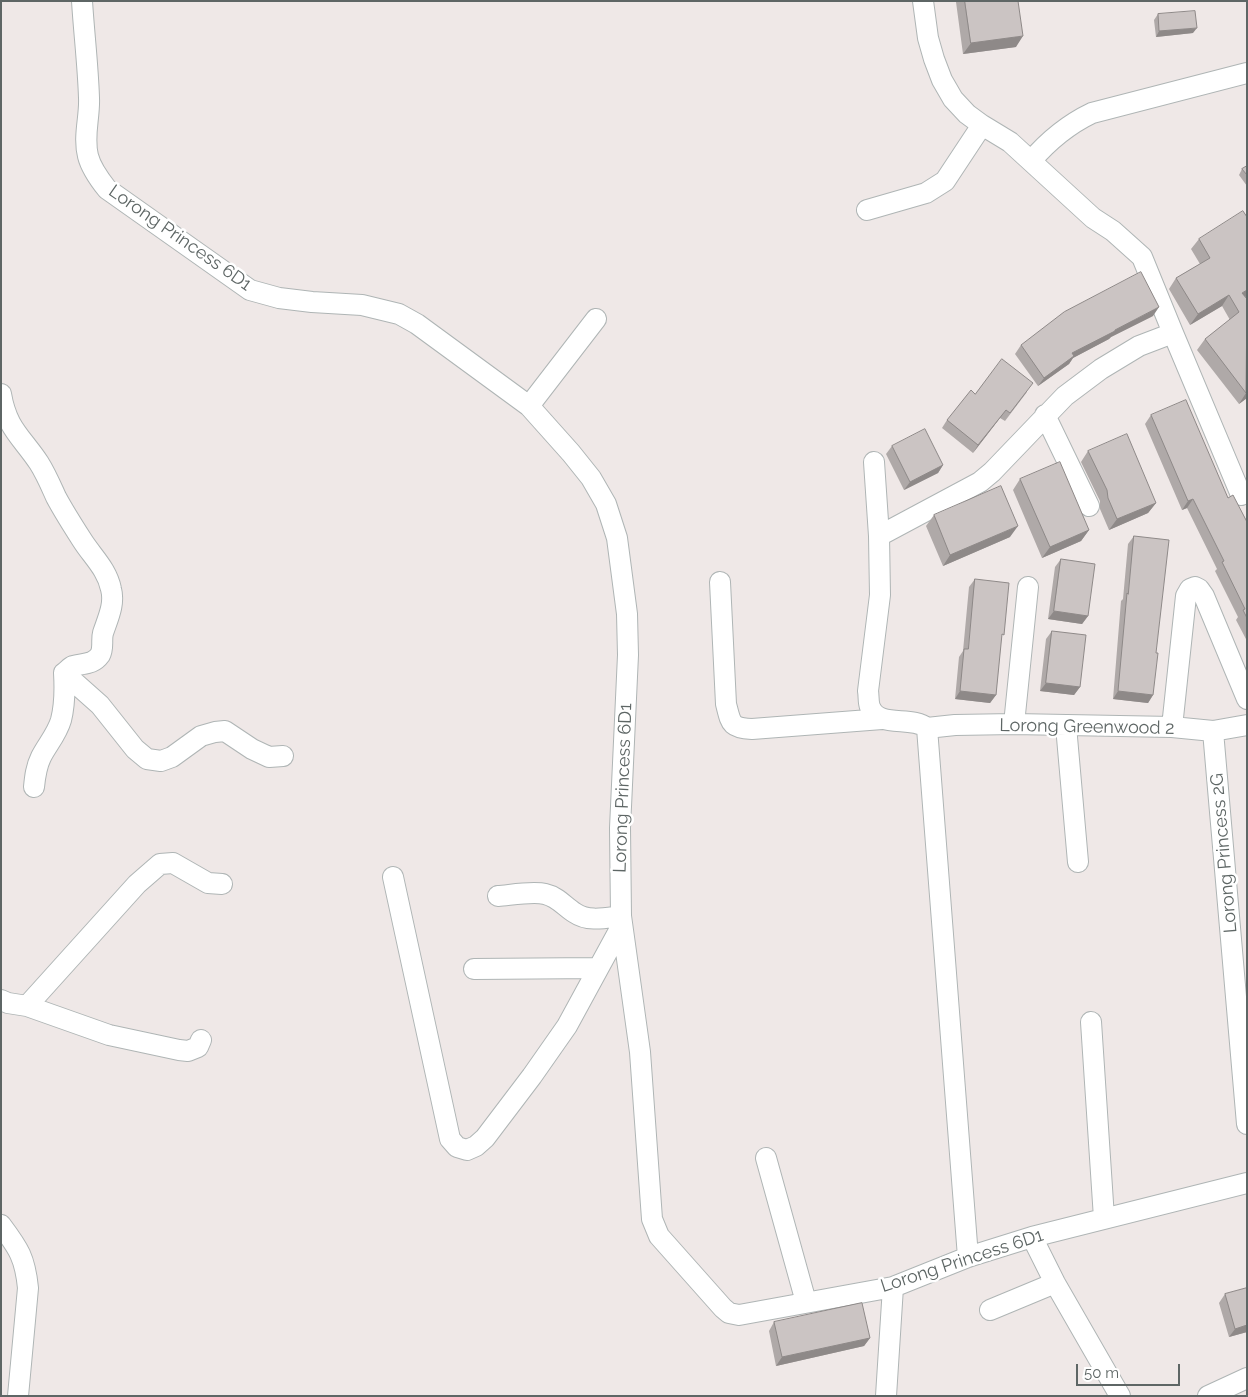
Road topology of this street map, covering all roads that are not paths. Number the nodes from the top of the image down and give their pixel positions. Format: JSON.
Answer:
{"nodes":[{"id":1,"x":82,"y":1,"type":"edge"},
{"id":2,"x":923,"y":1,"type":"edge"},
{"id":3,"x":1247,"y":73,"type":"edge"},
{"id":4,"x":982,"y":125,"type":"junction"},
{"id":5,"x":1031,"y":161,"type":"junction"},
{"id":6,"x":867,"y":210,"type":"dead end"},
{"id":7,"x":596,"y":319,"type":"dead end"},
{"id":8,"x":1173,"y":334,"type":"junction"},
{"id":9,"x":1,"y":394,"type":"edge"},
{"id":10,"x":529,"y":406,"type":"junction"},
{"id":11,"x":1045,"y":415,"type":"junction"},
{"id":12,"x":874,"y":462,"type":"dead end"},
{"id":13,"x":1241,"y":495,"type":"dead end"},
{"id":14,"x":1089,"y":506,"type":"dead end"},
{"id":15,"x":879,"y":536,"type":"junction"},
{"id":16,"x":720,"y":582,"type":"dead end"},
{"id":17,"x":1028,"y":587,"type":"dead end"},
{"id":18,"x":64,"y":673,"type":"junction"},
{"id":19,"x":1247,"y":699,"type":"edge"},
{"id":20,"x":882,"y":719,"type":"junction"},
{"id":21,"x":1014,"y":724,"type":"junction"},
{"id":22,"x":1247,"y":724,"type":"edge"},
{"id":23,"x":1066,"y":726,"type":"junction"},
{"id":24,"x":1172,"y":727,"type":"junction"},
{"id":25,"x":928,"y":728,"type":"junction"},
{"id":26,"x":1213,"y":732,"type":"junction"},
{"id":27,"x":283,"y":756,"type":"dead end"},
{"id":28,"x":34,"y":788,"type":"dead end"},
{"id":29,"x":1078,"y":862,"type":"dead end"},
{"id":30,"x":393,"y":877,"type":"dead end"},
{"id":31,"x":222,"y":884,"type":"dead end"},
{"id":32,"x":498,"y":896,"type":"dead end"},
{"id":33,"x":621,"y":921,"type":"junction"},
{"id":34,"x":597,"y":968,"type":"junction"},
{"id":35,"x":474,"y":969,"type":"dead end"},
{"id":36,"x":1,"y":1000,"type":"edge"},
{"id":37,"x":27,"y":1006,"type":"junction"},
{"id":38,"x":1091,"y":1022,"type":"dead end"},
{"id":39,"x":200,"y":1040,"type":"dead end"},
{"id":40,"x":1247,"y":1124,"type":"edge"},
{"id":41,"x":766,"y":1158,"type":"dead end"},
{"id":42,"x":1247,"y":1183,"type":"edge"},
{"id":43,"x":1104,"y":1218,"type":"junction"},
{"id":44,"x":1,"y":1225,"type":"edge"},
{"id":45,"x":1032,"y":1237,"type":"junction"},
{"id":46,"x":968,"y":1257,"type":"junction"},
{"id":47,"x":1055,"y":1283,"type":"junction"},
{"id":48,"x":893,"y":1286,"type":"junction"},
{"id":49,"x":806,"y":1302,"type":"junction"},
{"id":50,"x":990,"y":1310,"type":"dead end"},
{"id":51,"x":1247,"y":1378,"type":"edge"},
{"id":52,"x":18,"y":1396,"type":"edge"},
{"id":53,"x":886,"y":1396,"type":"edge"},
{"id":54,"x":1120,"y":1396,"type":"edge"},
{"id":55,"x":1208,"y":1396,"type":"edge"}],
"edges":[{"from":1,"to":10,"type":"street","name":"Lorong Princess 6D1"},
{"from":2,"to":4,"type":"street"},
{"from":3,"to":5,"type":"street"},
{"from":4,"to":5,"type":"street"},
{"from":4,"to":6,"type":"street"},
{"from":5,"to":8,"type":"street"},
{"from":7,"to":10,"type":"street"},
{"from":8,"to":11,"type":"street"},
{"from":8,"to":13,"type":"street"},
{"from":9,"to":18,"type":"street"},
{"from":10,"to":33,"type":"street","name":"Lorong Princess 6D1"},
{"from":11,"to":14,"type":"street"},
{"from":11,"to":15,"type":"street"},
{"from":12,"to":15,"type":"street"},
{"from":15,"to":20,"type":"street"},
{"from":16,"to":20,"type":"street"},
{"from":17,"to":21,"type":"street"},
{"from":18,"to":27,"type":"street"},
{"from":18,"to":28,"type":"street"},
{"from":19,"to":24,"type":"street"},
{"from":20,"to":25,"type":"street"},
{"from":21,"to":23,"type":"street","name":"Lorong Greenwood 2"},
{"from":21,"to":25,"type":"street","name":"Lorong Greenwood 2"},
{"from":22,"to":26,"type":"street","name":"Lorong Greenwood 2"},
{"from":23,"to":24,"type":"street","name":"Lorong Greenwood 2"},
{"from":23,"to":29,"type":"street"},
{"from":24,"to":26,"type":"street","name":"Lorong Greenwood 2"},
{"from":25,"to":46,"type":"street"},
{"from":26,"to":40,"type":"street","name":"Lorong Princess 2G"},
{"from":30,"to":34,"type":"street"},
{"from":31,"to":37,"type":"street"},
{"from":32,"to":33,"type":"street"},
{"from":33,"to":34,"type":"street"},
{"from":33,"to":49,"type":"street","name":"Lorong Princess 6D1"},
{"from":34,"to":35,"type":"street"},
{"from":36,"to":37,"type":"street"},
{"from":37,"to":39,"type":"street"},
{"from":38,"to":43,"type":"street"},
{"from":41,"to":49,"type":"street"},
{"from":42,"to":43,"type":"street","name":"Lorong Princess 6D1"},
{"from":43,"to":45,"type":"street","name":"Lorong Princess 6D1"},
{"from":44,"to":52,"type":"street"},
{"from":45,"to":46,"type":"street","name":"Lorong Princess 6D1"},
{"from":45,"to":47,"type":"street"},
{"from":46,"to":48,"type":"street","name":"Lorong Princess 6D1"},
{"from":47,"to":50,"type":"street"},
{"from":47,"to":54,"type":"street"},
{"from":48,"to":49,"type":"street","name":"Lorong Princess 6D1"},
{"from":48,"to":53,"type":"street"},
{"from":51,"to":55,"type":"street"}]}
